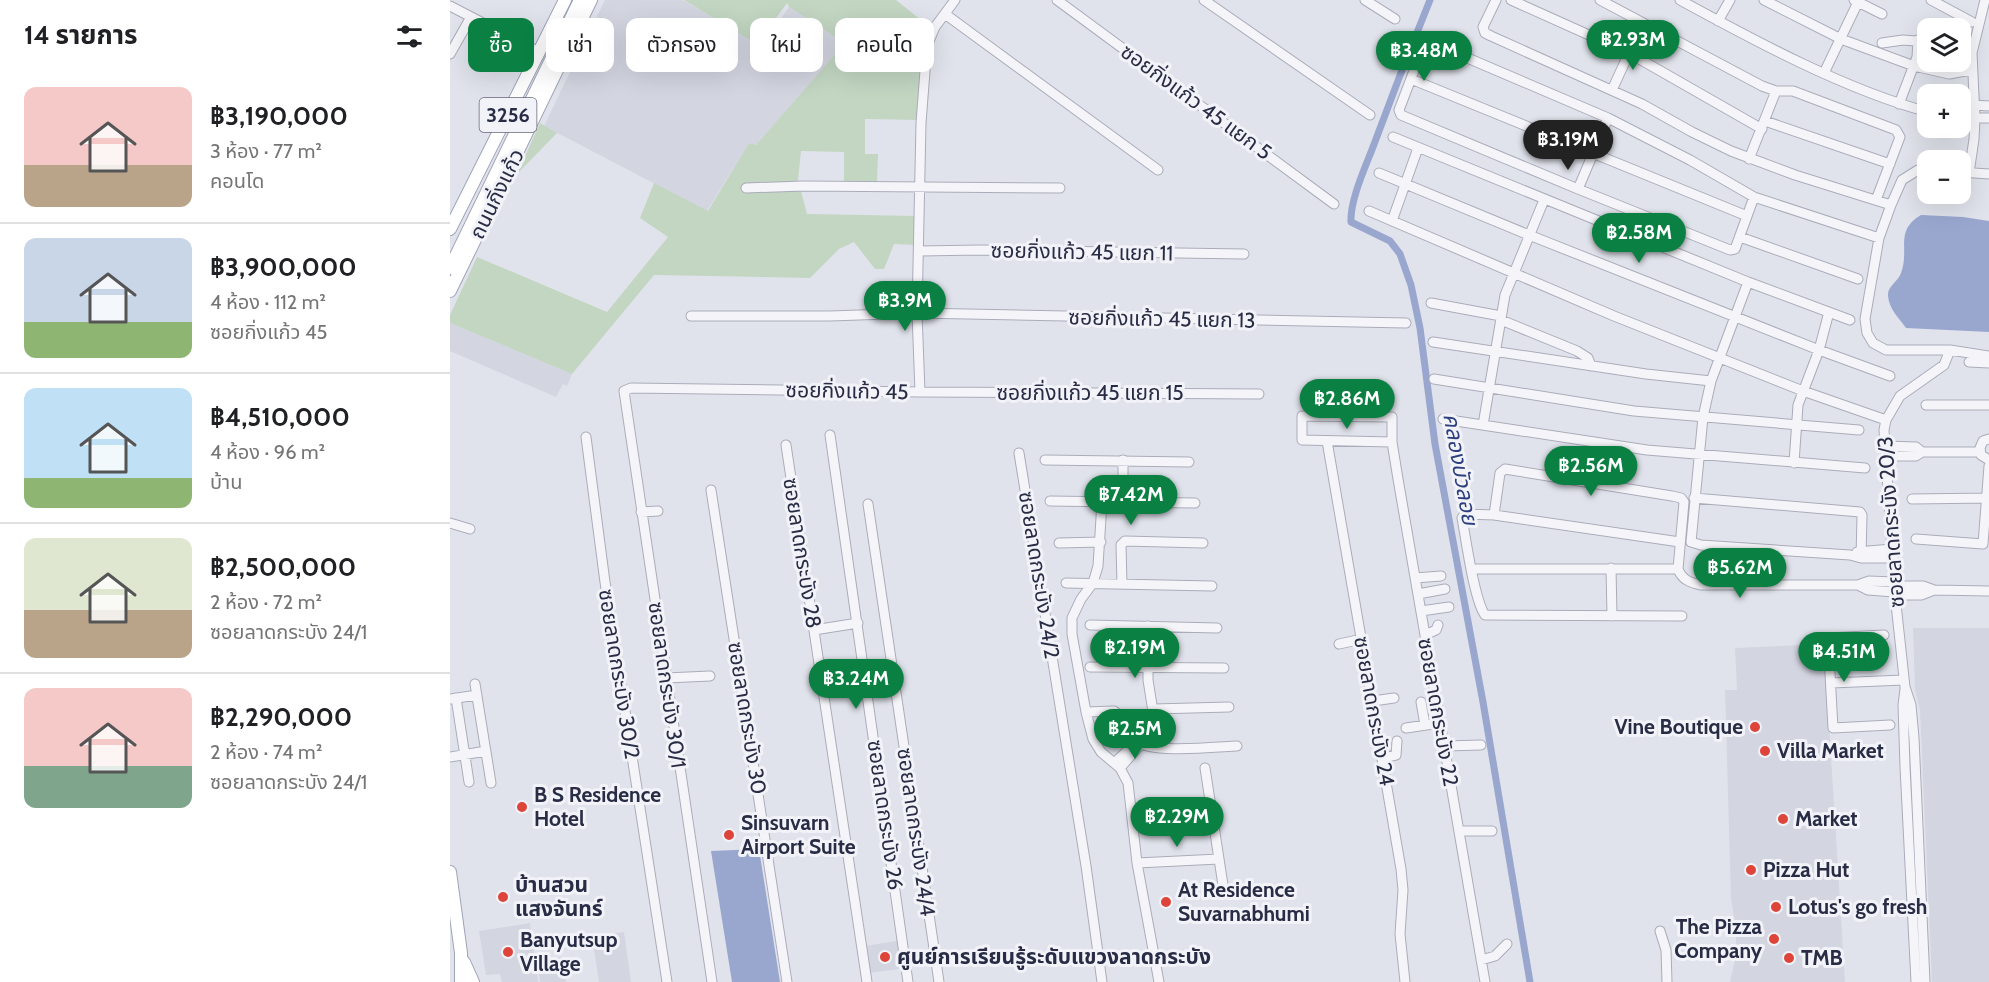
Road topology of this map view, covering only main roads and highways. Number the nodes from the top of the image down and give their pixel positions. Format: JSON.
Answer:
{"nodes":[{"id":1,"x":565,"y":0,"type":"edge"},
{"id":2,"x":580,"y":0,"type":"edge"},
{"id":3,"x":591,"y":0,"type":"edge"},
{"id":4,"x":454,"y":210,"type":"edge"},
{"id":5,"x":450,"y":229,"type":"edge"},
{"id":6,"x":450,"y":268,"type":"edge"},
{"id":7,"x":450,"y":291,"type":"edge"},
{"id":8,"x":450,"y":872,"type":"edge"},
{"id":9,"x":457,"y":961,"type":"edge"},
{"id":10,"x":461,"y":982,"type":"edge"},
{"id":11,"x":472,"y":982,"type":"edge"}],
"edges":[{"from":1,"to":4,"type":"main road","name":"ถนนกิ่งแก้ว","number":"3256"},
{"from":2,"to":6,"type":"main road","name":"ถนนกิ่งแก้ว","number":"3256"},
{"from":3,"to":7,"type":"main road","name":"ถนนกิ่งแก้ว","number":"3256"},
{"from":4,"to":5,"type":"main road","name":"ถนนกิ่งแก้ว","number":"3256"},
{"from":8,"to":9,"type":"main road"},
{"from":9,"to":10,"type":"main road"},
{"from":9,"to":11,"type":"main road"}]}
